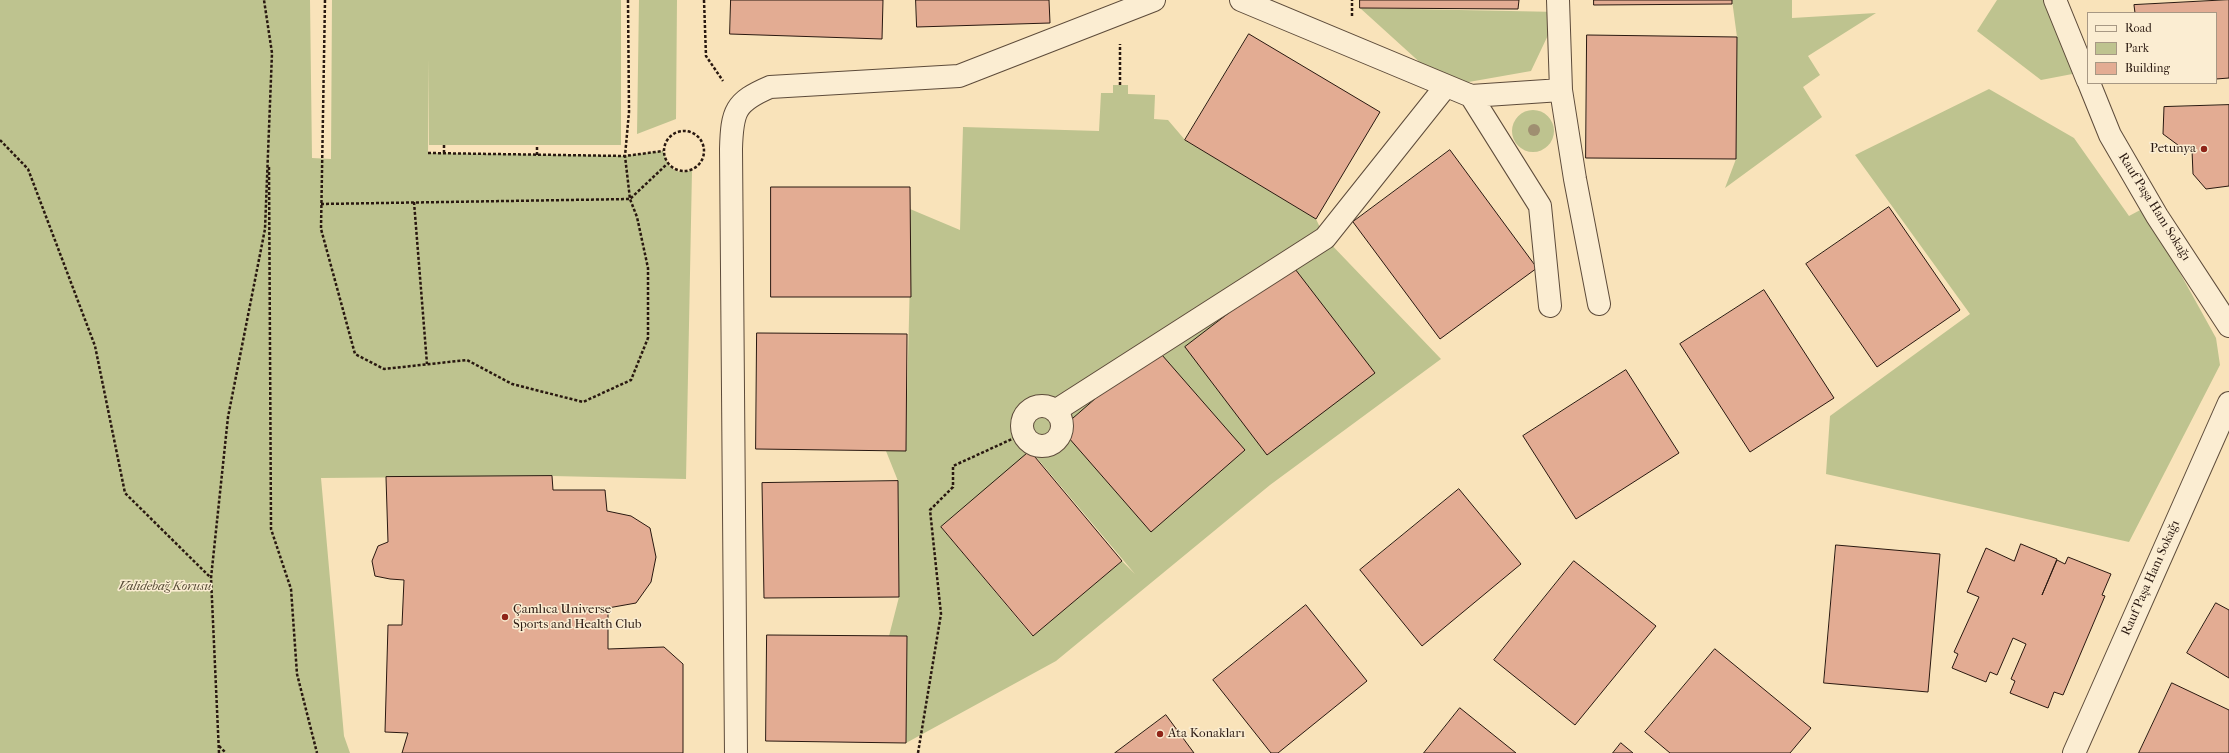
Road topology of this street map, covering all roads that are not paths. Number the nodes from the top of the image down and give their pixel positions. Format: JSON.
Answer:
{"nodes":[{"id":1,"x":1154,"y":0,"type":"edge"},
{"id":2,"x":1241,"y":0,"type":"edge"},
{"id":3,"x":1558,"y":0,"type":"edge"},
{"id":4,"x":2054,"y":0,"type":"edge"},
{"id":5,"x":2087,"y":80,"type":"edge"},
{"id":6,"x":2089,"y":84,"type":"edge"},
{"id":7,"x":1446,"y":86,"type":"junction"},
{"id":8,"x":1561,"y":90,"type":"junction"},
{"id":9,"x":1471,"y":96,"type":"junction"},
{"id":10,"x":1600,"y":304,"type":"dead end"},
{"id":11,"x":1550,"y":306,"type":"dead end"},
{"id":12,"x":2229,"y":326,"type":"edge"},
{"id":13,"x":2229,"y":403,"type":"edge"},
{"id":14,"x":1055,"y":411,"type":"junction"},
{"id":15,"x":736,"y":753,"type":"edge"},
{"id":16,"x":2074,"y":753,"type":"edge"}],
"edges":[{"from":1,"to":15,"type":"street"},
{"from":2,"to":7,"type":"street"},
{"from":3,"to":8,"type":"street"},
{"from":4,"to":5,"type":"street","name":"Rauf Paşa Hanı Sokağı"},
{"from":6,"to":12,"type":"street","name":"Rauf Paşa Hanı Sokağı"},
{"from":7,"to":9,"type":"street"},
{"from":7,"to":14,"type":"street"},
{"from":8,"to":9,"type":"street"},
{"from":8,"to":10,"type":"street"},
{"from":9,"to":11,"type":"street"},
{"from":13,"to":16,"type":"street","name":"Rauf Paşa Hanı Sokağı"},
{"from":14,"to":14,"type":"street"}]}
